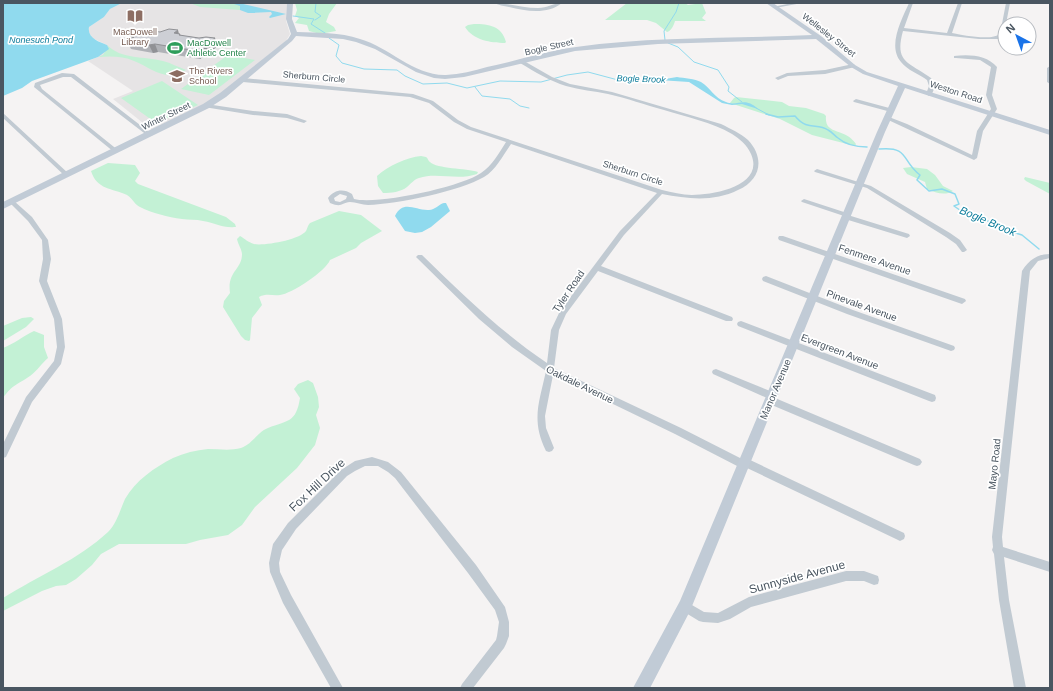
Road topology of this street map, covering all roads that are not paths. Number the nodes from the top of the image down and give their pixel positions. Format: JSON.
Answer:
{"nodes":[{"id":1,"x":290,"y":3,"type":"edge"},
{"id":2,"x":496,"y":3,"type":"edge"},
{"id":3,"x":560,"y":3,"type":"edge"},
{"id":4,"x":769,"y":3,"type":"edge"},
{"id":5,"x":800,"y":3,"type":"edge"},
{"id":6,"x":910,"y":3,"type":"edge"},
{"id":7,"x":960,"y":3,"type":"edge"},
{"id":8,"x":1008,"y":3,"type":"edge"},
{"id":9,"x":775,"y":7,"type":"junction"},
{"id":10,"x":902,"y":29,"type":"junction"},
{"id":11,"x":294,"y":34,"type":"junction"},
{"id":12,"x":949,"y":34,"type":"junction"},
{"id":13,"x":819,"y":37,"type":"junction"},
{"id":14,"x":956,"y":57,"type":"dead end"},
{"id":15,"x":522,"y":62,"type":"junction"},
{"id":16,"x":855,"y":67,"type":"junction"},
{"id":17,"x":1050,"y":68,"type":"edge"},
{"id":18,"x":778,"y":78,"type":"dead end"},
{"id":19,"x":243,"y":80,"type":"junction"},
{"id":20,"x":1050,"y":82,"type":"edge"},
{"id":21,"x":902,"y":86,"type":"junction"},
{"id":22,"x":929,"y":94,"type":"junction"},
{"id":23,"x":856,"y":101,"type":"dead end"},
{"id":24,"x":206,"y":106,"type":"junction"},
{"id":25,"x":889,"y":114,"type":"junction"},
{"id":26,"x":991,"y":114,"type":"junction"},
{"id":27,"x":3,"y":115,"type":"edge"},
{"id":28,"x":304,"y":121,"type":"dead end"},
{"id":29,"x":11,"y":122,"type":"junction"},
{"id":30,"x":3,"y":124,"type":"edge"},
{"id":31,"x":1050,"y":133,"type":"edge"},
{"id":32,"x":150,"y":135,"type":"junction"},
{"id":33,"x":509,"y":142,"type":"junction"},
{"id":34,"x":116,"y":152,"type":"junction"},
{"id":35,"x":817,"y":171,"type":"dead end"},
{"id":36,"x":67,"y":175,"type":"junction"},
{"id":37,"x":860,"y":184,"type":"junction"},
{"id":38,"x":661,"y":192,"type":"junction"},
{"id":39,"x":349,"y":200,"type":"dead end"},
{"id":40,"x":12,"y":202,"type":"junction"},
{"id":41,"x":804,"y":202,"type":"dead end"},
{"id":42,"x":3,"y":206,"type":"edge"},
{"id":43,"x":847,"y":216,"type":"junction"},
{"id":44,"x":907,"y":236,"type":"dead end"},
{"id":45,"x":781,"y":238,"type":"dead end"},
{"id":46,"x":964,"y":250,"type":"dead end"},
{"id":47,"x":831,"y":254,"type":"junction"},
{"id":48,"x":420,"y":256,"type":"dead end"},
{"id":49,"x":1050,"y":256,"type":"edge"},
{"id":50,"x":596,"y":267,"type":"junction"},
{"id":51,"x":766,"y":279,"type":"dead end"},
{"id":52,"x":814,"y":297,"type":"junction"},
{"id":53,"x":962,"y":301,"type":"dead end"},
{"id":54,"x":730,"y":319,"type":"dead end"},
{"id":55,"x":741,"y":324,"type":"dead end"},
{"id":56,"x":794,"y":345,"type":"junction"},
{"id":57,"x":951,"y":348,"type":"dead end"},
{"id":58,"x":550,"y":370,"type":"junction"},
{"id":59,"x":716,"y":372,"type":"dead end"},
{"id":60,"x":771,"y":398,"type":"junction"},
{"id":61,"x":932,"y":398,"type":"dead end"},
{"id":62,"x":549,"y":448,"type":"dead end"},
{"id":63,"x":3,"y":454,"type":"edge"},
{"id":64,"x":917,"y":462,"type":"dead end"},
{"id":65,"x":744,"y":463,"type":"junction"},
{"id":66,"x":900,"y":536,"type":"dead end"},
{"id":67,"x":998,"y":550,"type":"junction"},
{"id":68,"x":1050,"y":567,"type":"edge"},
{"id":69,"x":874,"y":580,"type":"dead end"},
{"id":70,"x":685,"y":606,"type":"junction"},
{"id":71,"x":338,"y":688,"type":"edge"},
{"id":72,"x":466,"y":688,"type":"edge"},
{"id":73,"x":641,"y":688,"type":"edge"},
{"id":74,"x":1020,"y":688,"type":"edge"}],
"edges":[{"from":1,"to":11,"type":"street"},
{"from":2,"to":3,"type":"street"},
{"from":4,"to":9,"type":"street","name":"Wellesley Street"},
{"from":5,"to":9,"type":"street"},
{"from":6,"to":10,"type":"street"},
{"from":7,"to":12,"type":"street"},
{"from":8,"to":12,"type":"street"},
{"from":9,"to":13,"type":"street","name":"Wellesley Street"},
{"from":10,"to":12,"type":"street"},
{"from":10,"to":22,"type":"street"},
{"from":11,"to":15,"type":"street","name":"Bogle Street"},
{"from":11,"to":19,"type":"street","name":"Winter Street"},
{"from":13,"to":15,"type":"street","name":"Bogle Street"},
{"from":13,"to":16,"type":"street","name":"Wellesley Street"},
{"from":14,"to":26,"type":"street"},
{"from":15,"to":38,"type":"street","name":"Sherburn Circle"},
{"from":16,"to":18,"type":"street"},
{"from":16,"to":21,"type":"street","name":"Weston Road"},
{"from":17,"to":20,"type":"street"},
{"from":19,"to":24,"type":"street","name":"Winter Street"},
{"from":19,"to":33,"type":"street","name":"Sherburn Circle"},
{"from":21,"to":22,"type":"street","name":"Weston Road"},
{"from":21,"to":25,"type":"street","name":"Manor Avenue"},
{"from":22,"to":26,"type":"street","name":"Weston Road"},
{"from":23,"to":25,"type":"street"},
{"from":24,"to":28,"type":"street"},
{"from":24,"to":32,"type":"street","name":"Winter Street"},
{"from":25,"to":26,"type":"street"},
{"from":25,"to":37,"type":"street","name":"Manor Avenue"},
{"from":26,"to":31,"type":"street","name":"Weston Road"},
{"from":27,"to":29,"type":"street"},
{"from":29,"to":30,"type":"street"},
{"from":29,"to":36,"type":"street"},
{"from":32,"to":34,"type":"street","name":"Winter Street"},
{"from":32,"to":34,"type":"street"},
{"from":33,"to":38,"type":"street","name":"Sherburn Circle"},
{"from":33,"to":39,"type":"street"},
{"from":34,"to":36,"type":"street","name":"Winter Street"},
{"from":35,"to":37,"type":"street"},
{"from":36,"to":40,"type":"street","name":"Winter Street"},
{"from":37,"to":43,"type":"street","name":"Manor Avenue"},
{"from":37,"to":46,"type":"street"},
{"from":38,"to":50,"type":"street","name":"Tyler Road"},
{"from":40,"to":42,"type":"street","name":"Winter Street"},
{"from":40,"to":63,"type":"street"},
{"from":41,"to":43,"type":"street"},
{"from":43,"to":44,"type":"street"},
{"from":43,"to":47,"type":"street","name":"Manor Avenue"},
{"from":45,"to":47,"type":"street","name":"Fenmere Avenue"},
{"from":47,"to":52,"type":"street","name":"Manor Avenue"},
{"from":47,"to":53,"type":"street","name":"Fenmere Avenue"},
{"from":48,"to":58,"type":"street","name":"Oakdale Avenue"},
{"from":49,"to":67,"type":"street","name":"Mayo Road"},
{"from":50,"to":54,"type":"street"},
{"from":50,"to":58,"type":"street","name":"Tyler Road"},
{"from":51,"to":52,"type":"street","name":"Pinevale Avenue"},
{"from":52,"to":56,"type":"street","name":"Manor Avenue"},
{"from":52,"to":57,"type":"street","name":"Pinevale Avenue"},
{"from":55,"to":56,"type":"street","name":"Evergreen Avenue"},
{"from":56,"to":60,"type":"street","name":"Manor Avenue"},
{"from":56,"to":61,"type":"street","name":"Evergreen Avenue"},
{"from":58,"to":62,"type":"street","name":"Tyler Road"},
{"from":58,"to":65,"type":"street","name":"Oakdale Avenue"},
{"from":59,"to":60,"type":"street"},
{"from":60,"to":64,"type":"street"},
{"from":60,"to":65,"type":"street","name":"Manor Avenue"},
{"from":65,"to":66,"type":"street","name":"Oakdale Avenue"},
{"from":65,"to":70,"type":"street","name":"Manor Avenue"},
{"from":67,"to":68,"type":"street"},
{"from":67,"to":74,"type":"street","name":"Mayo Road"},
{"from":69,"to":70,"type":"street","name":"Sunnyside Avenue"},
{"from":70,"to":73,"type":"street","name":"Manor Avenue"},
{"from":71,"to":72,"type":"street","name":"Fox Hill Drive"}]}
